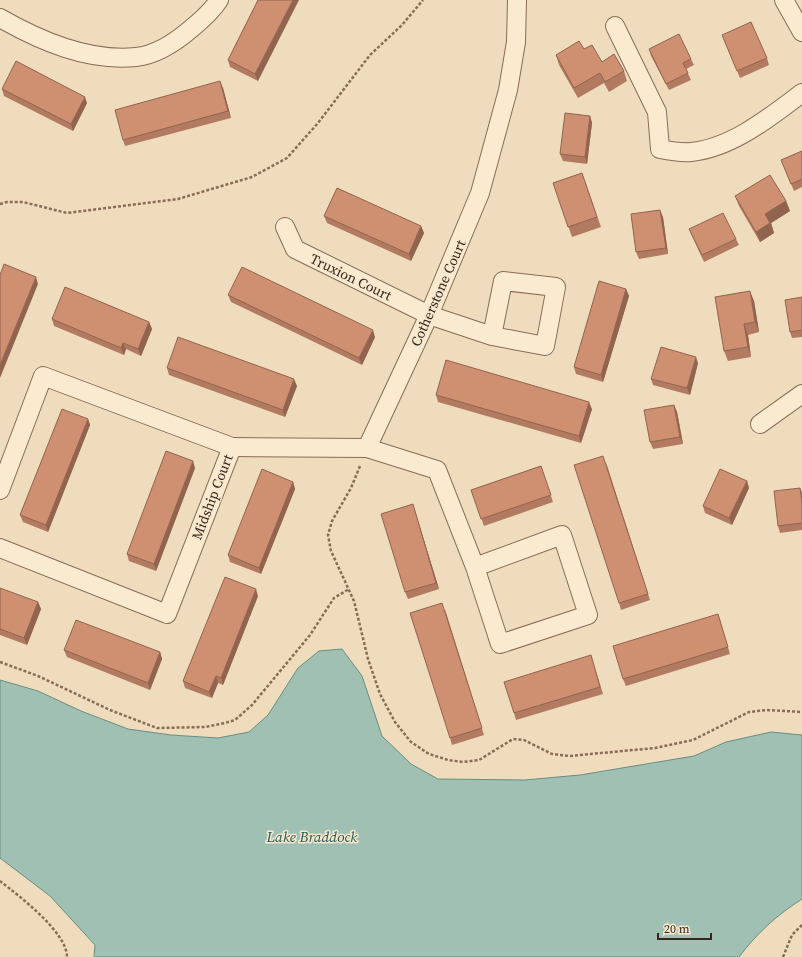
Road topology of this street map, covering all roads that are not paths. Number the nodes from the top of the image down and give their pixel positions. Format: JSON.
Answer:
{"nodes":[{"id":1,"x":219,"y":0,"type":"edge"},
{"id":2,"x":517,"y":0,"type":"edge"},
{"id":3,"x":784,"y":0,"type":"edge"},
{"id":4,"x":0,"y":18,"type":"edge"},
{"id":5,"x":615,"y":26,"type":"dead end"},
{"id":6,"x":802,"y":32,"type":"edge"},
{"id":7,"x":802,"y":93,"type":"edge"},
{"id":8,"x":284,"y":227,"type":"dead end"},
{"id":9,"x":429,"y":315,"type":"junction"},
{"id":10,"x":492,"y":336,"type":"dead end"},
{"id":11,"x":802,"y":394,"type":"edge"},
{"id":12,"x":760,"y":424,"type":"dead end"},
{"id":13,"x":232,"y":447,"type":"junction"},
{"id":14,"x":367,"y":448,"type":"junction"},
{"id":15,"x":0,"y":490,"type":"edge"},
{"id":16,"x":0,"y":548,"type":"edge"},
{"id":17,"x":475,"y":567,"type":"junction"}],
"edges":[{"from":1,"to":4,"type":"street"},
{"from":2,"to":9,"type":"street","name":"Cotherstone Court"},
{"from":3,"to":6,"type":"street"},
{"from":5,"to":7,"type":"street"},
{"from":8,"to":9,"type":"street","name":"Truxion Court"},
{"from":9,"to":10,"type":"street","name":"Truxion Court"},
{"from":9,"to":14,"type":"street","name":"Cotherstone Court"},
{"from":11,"to":12,"type":"street"},
{"from":13,"to":14,"type":"street"},
{"from":13,"to":15,"type":"street","name":"Midship Court"},
{"from":13,"to":16,"type":"street","name":"Midship Court"},
{"from":14,"to":17,"type":"street"},
{"from":17,"to":17,"type":"street"}]}
